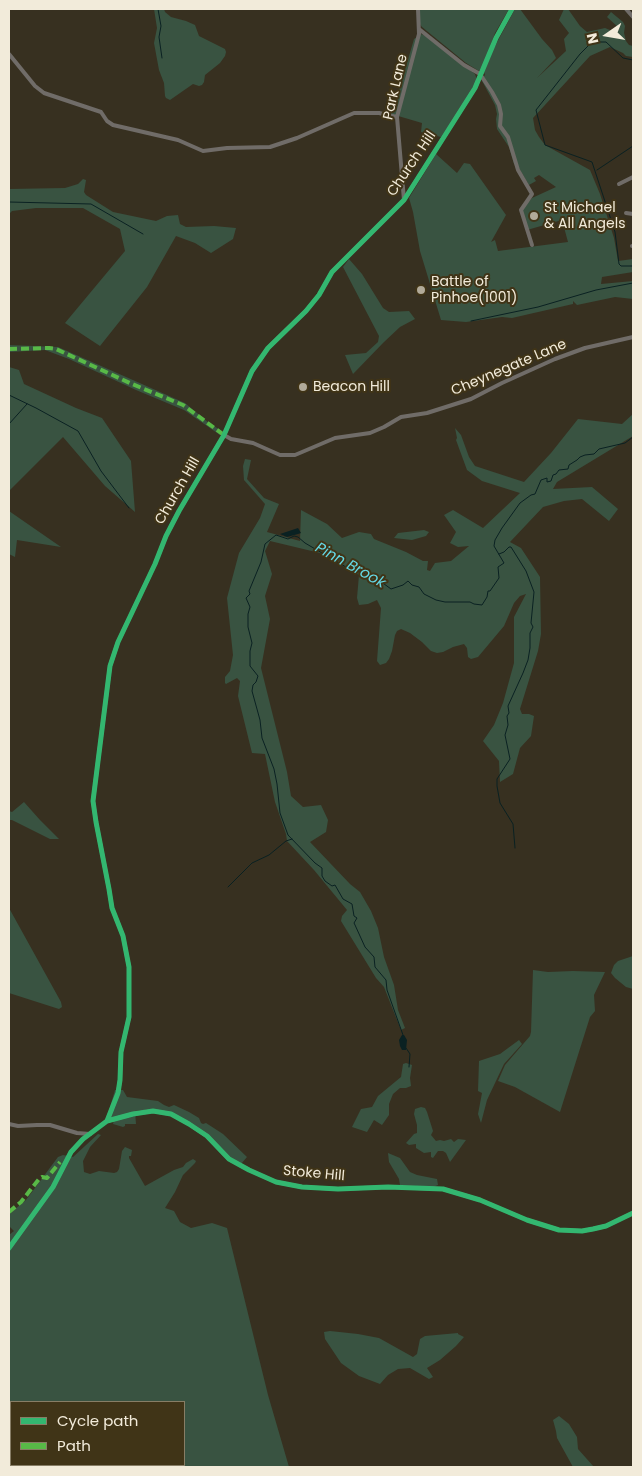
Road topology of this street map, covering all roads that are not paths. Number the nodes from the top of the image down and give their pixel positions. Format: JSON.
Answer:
{"nodes":[{"id":1,"x":418,"y":9,"type":"edge"},
{"id":2,"x":512,"y":9,"type":"edge"},
{"id":3,"x":626,"y":9,"type":"edge"},
{"id":4,"x":633,"y":17,"type":"edge"},
{"id":5,"x":419,"y":29,"type":"junction"},
{"id":6,"x":9,"y":54,"type":"edge"},
{"id":7,"x":480,"y":74,"type":"junction"},
{"id":8,"x":398,"y":117,"type":"junction"},
{"id":9,"x":633,"y":177,"type":"edge"},
{"id":10,"x":619,"y":184,"type":"dead end"},
{"id":11,"x":404,"y":200,"type":"junction"},
{"id":12,"x":626,"y":213,"type":"dead end"},
{"id":13,"x":633,"y":214,"type":"edge"},
{"id":14,"x":532,"y":245,"type":"dead end"},
{"id":15,"x":633,"y":337,"type":"edge"},
{"id":16,"x":224,"y":434,"type":"junction"},
{"id":17,"x":107,"y":1121,"type":"junction"},
{"id":18,"x":9,"y":1124,"type":"edge"},
{"id":19,"x":81,"y":1134,"type":"junction"},
{"id":20,"x":90,"y":1134,"type":"junction"},
{"id":21,"x":83,"y":1140,"type":"junction"},
{"id":22,"x":633,"y":1213,"type":"edge"},
{"id":23,"x":9,"y":1248,"type":"edge"}],
"edges":[{"from":1,"to":5,"type":"street","name":"Park Lane"},
{"from":2,"to":7,"type":"street","name":"Church Hill"},
{"from":3,"to":4,"type":"street"},
{"from":5,"to":7,"type":"street"},
{"from":5,"to":8,"type":"street","name":"Park Lane"},
{"from":6,"to":8,"type":"street"},
{"from":7,"to":11,"type":"street","name":"Church Hill"},
{"from":7,"to":14,"type":"street"},
{"from":8,"to":11,"type":"street","name":"Park Lane"},
{"from":9,"to":10,"type":"street"},
{"from":11,"to":16,"type":"street","name":"Church Hill"},
{"from":12,"to":13,"type":"street"},
{"from":15,"to":16,"type":"street","name":"Cheynegate Lane"},
{"from":16,"to":17,"type":"street","name":"Church Hill"},
{"from":17,"to":20,"type":"street","name":"Stoke Hill"},
{"from":17,"to":22,"type":"street","name":"Stoke Hill"},
{"from":18,"to":19,"type":"street"},
{"from":19,"to":20,"type":"street"},
{"from":19,"to":21,"type":"street"},
{"from":20,"to":21,"type":"street","name":"Stoke Hill"},
{"from":21,"to":23,"type":"street","name":"Stoke Hill"}]}
